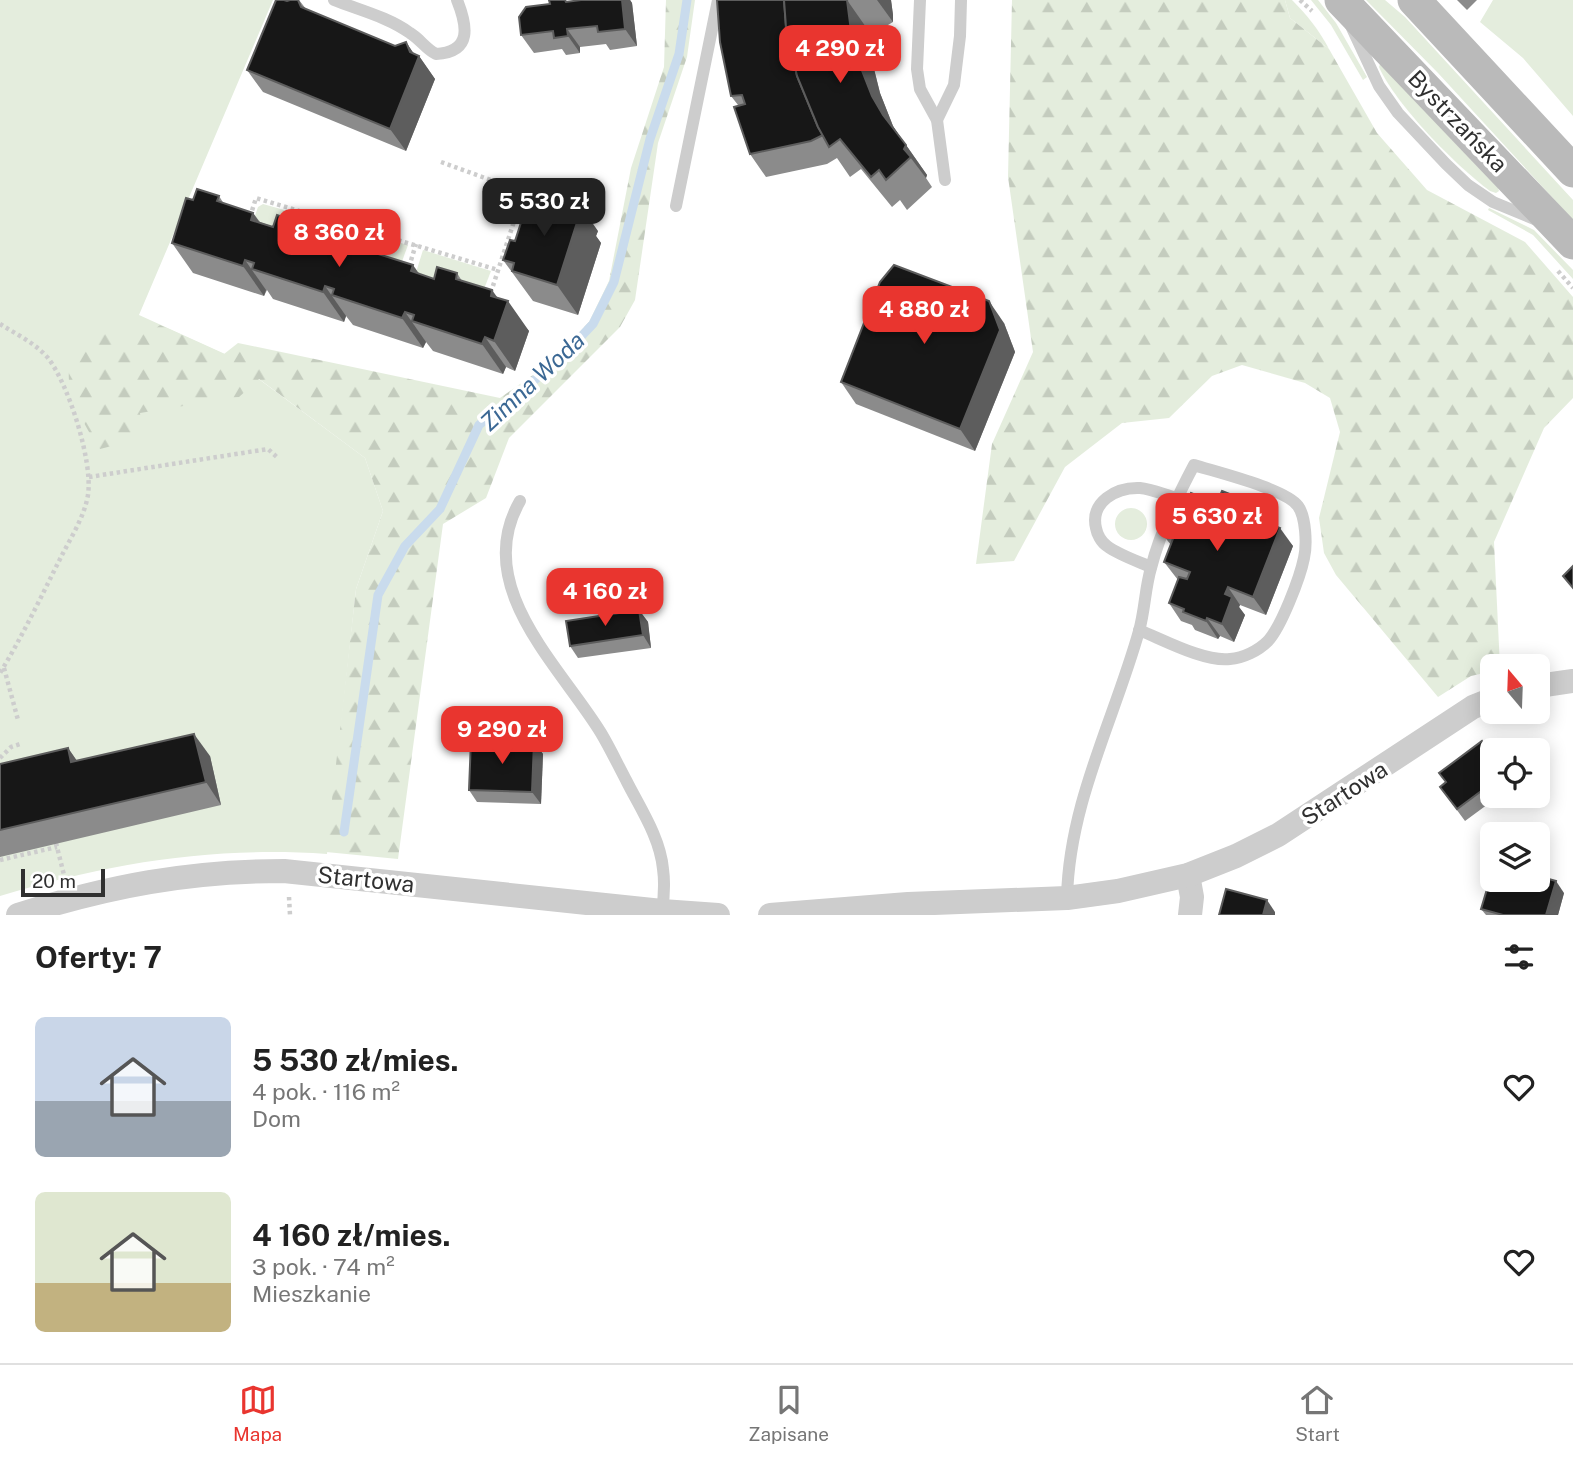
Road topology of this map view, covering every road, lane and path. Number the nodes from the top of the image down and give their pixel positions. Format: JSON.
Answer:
{"nodes":[{"id":1,"x":334,"y":0,"type":"edge"},
{"id":2,"x":457,"y":0,"type":"edge"},
{"id":3,"x":718,"y":0,"type":"edge"},
{"id":4,"x":920,"y":0,"type":"edge"},
{"id":5,"x":961,"y":0,"type":"edge"},
{"id":6,"x":1340,"y":0,"type":"edge"},
{"id":7,"x":1413,"y":0,"type":"edge"},
{"id":8,"x":937,"y":120,"type":"junction"},
{"id":9,"x":441,"y":162,"type":"dead end"},
{"id":10,"x":1573,"y":171,"type":"edge"},
{"id":11,"x":945,"y":180,"type":"dead end"},
{"id":12,"x":676,"y":206,"type":"dead end"},
{"id":13,"x":334,"y":221,"type":"junction"},
{"id":14,"x":247,"y":226,"type":"edge"},
{"id":15,"x":1567,"y":237,"type":"edge"},
{"id":16,"x":416,"y":244,"type":"junction"},
{"id":17,"x":326,"y":252,"type":"edge"},
{"id":18,"x":503,"y":253,"type":"junction"},
{"id":19,"x":517,"y":257,"type":"edge"},
{"id":20,"x":498,"y":270,"type":"junction"},
{"id":21,"x":405,"y":277,"type":"edge"},
{"id":22,"x":487,"y":304,"type":"edge"},
{"id":23,"x":0,"y":324,"type":"edge"},
{"id":24,"x":278,"y":458,"type":"dead end"},
{"id":25,"x":89,"y":477,"type":"junction"},
{"id":26,"x":1177,"y":498,"type":"junction"},
{"id":27,"x":520,"y":501,"type":"dead end"},
{"id":28,"x":1151,"y":567,"type":"junction"},
{"id":29,"x":1139,"y":630,"type":"junction"},
{"id":30,"x":4,"y":668,"type":"junction"},
{"id":31,"x":0,"y":674,"type":"edge"},
{"id":32,"x":1573,"y":681,"type":"edge"},
{"id":33,"x":1550,"y":684,"type":"edge"},
{"id":34,"x":1480,"y":704,"type":"edge"},
{"id":35,"x":18,"y":720,"type":"dead end"},
{"id":36,"x":20,"y":744,"type":"dead end"},
{"id":37,"x":0,"y":758,"type":"edge"},
{"id":38,"x":0,"y":860,"type":"edge"},
{"id":39,"x":1188,"y":875,"type":"junction"},
{"id":40,"x":65,"y":882,"type":"dead end"},
{"id":41,"x":289,"y":889,"type":"dead end"},
{"id":42,"x":1067,"y":898,"type":"junction"},
{"id":43,"x":662,"y":911,"type":"junction"},
{"id":44,"x":18,"y":915,"type":"edge"},
{"id":45,"x":290,"y":915,"type":"edge"},
{"id":46,"x":718,"y":915,"type":"edge"},
{"id":47,"x":770,"y":915,"type":"edge"},
{"id":48,"x":1190,"y":915,"type":"edge"}],
"edges":[{"from":1,"to":2,"type":"lane"},
{"from":3,"to":12,"type":"lane"},
{"from":4,"to":8,"type":"lane"},
{"from":5,"to":8,"type":"lane"},
{"from":6,"to":15,"type":"main road","name":"Bystrzańska"},
{"from":7,"to":10,"type":"main road"},
{"from":8,"to":11,"type":"lane"},
{"from":9,"to":18,"type":"path"},
{"from":13,"to":14,"type":"path"},
{"from":13,"to":16,"type":"path"},
{"from":13,"to":17,"type":"path"},
{"from":16,"to":20,"type":"path"},
{"from":16,"to":21,"type":"path"},
{"from":18,"to":19,"type":"path"},
{"from":18,"to":20,"type":"path"},
{"from":20,"to":22,"type":"path"},
{"from":23,"to":25,"type":"path"},
{"from":24,"to":25,"type":"path"},
{"from":25,"to":30,"type":"path"},
{"from":26,"to":28,"type":"lane"},
{"from":26,"to":28,"type":"lane"},
{"from":26,"to":29,"type":"lane"},
{"from":27,"to":43,"type":"lane"},
{"from":28,"to":29,"type":"lane"},
{"from":29,"to":42,"type":"lane"},
{"from":30,"to":31,"type":"path"},
{"from":30,"to":35,"type":"path"},
{"from":32,"to":33,"type":"street"},
{"from":34,"to":39,"type":"street","name":"Startowa"},
{"from":36,"to":37,"type":"path"},
{"from":38,"to":40,"type":"path"},
{"from":39,"to":42,"type":"street","name":"Startowa"},
{"from":39,"to":48,"type":"street"},
{"from":41,"to":45,"type":"path"},
{"from":42,"to":47,"type":"street","name":"Startowa"},
{"from":43,"to":44,"type":"street","name":"Startowa"},
{"from":43,"to":46,"type":"street","name":"Startowa"}]}
